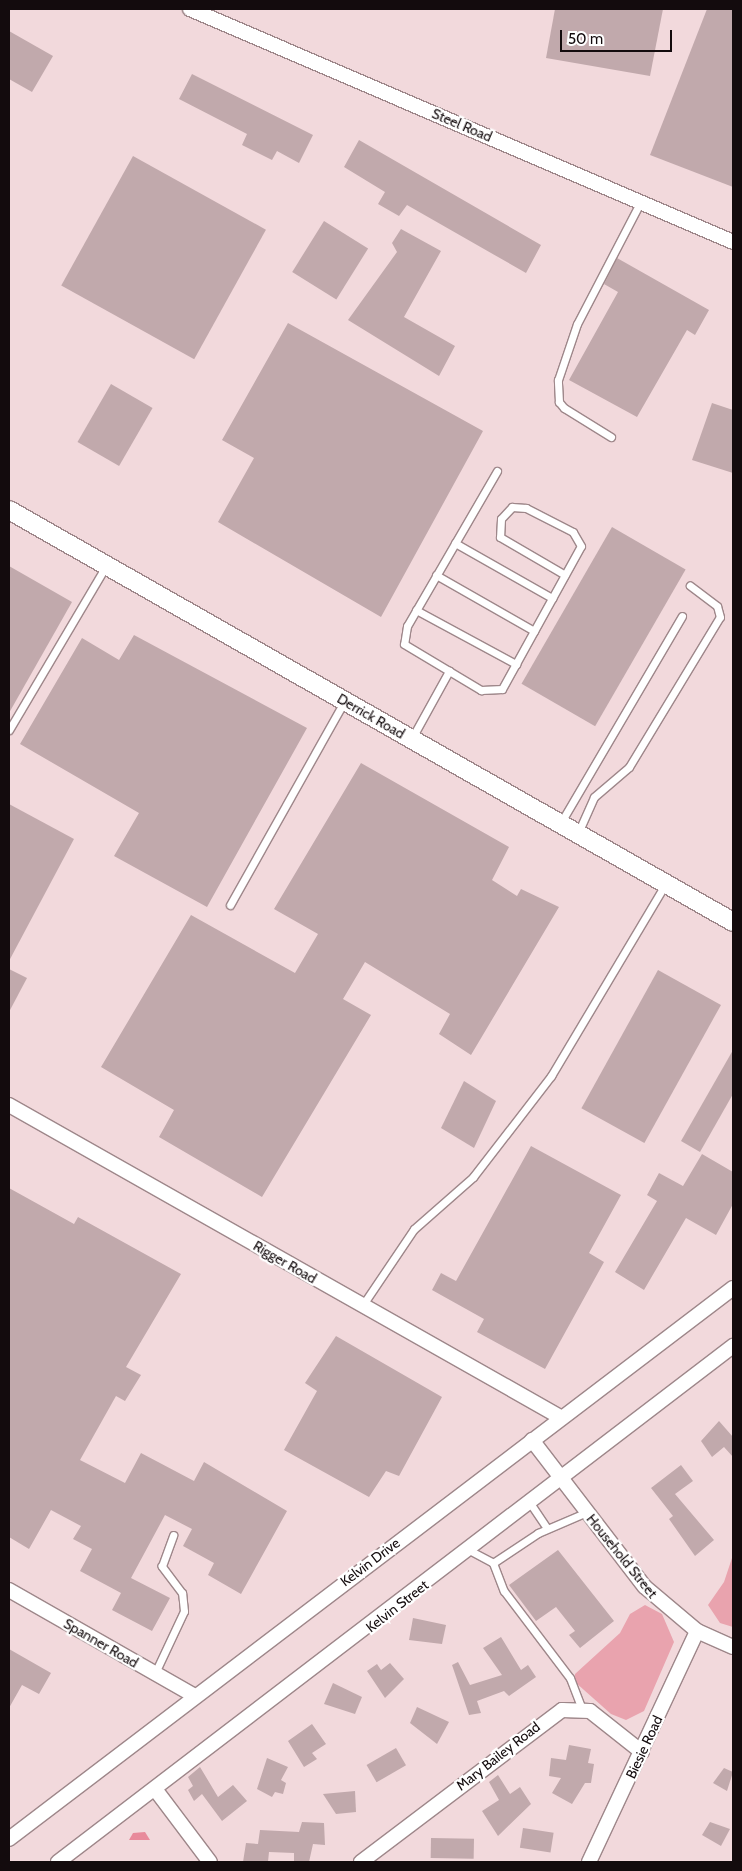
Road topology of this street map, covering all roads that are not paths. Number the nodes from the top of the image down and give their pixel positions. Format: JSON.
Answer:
{"nodes":[{"id":1,"x":190,"y":9,"type":"edge"},
{"id":2,"x":642,"y":201,"type":"junction"},
{"id":3,"x":733,"y":242,"type":"edge"},
{"id":4,"x":610,"y":437,"type":"dead end"},
{"id":5,"x":497,"y":471,"type":"dead end"},
{"id":6,"x":9,"y":510,"type":"edge"},
{"id":7,"x":455,"y":543,"type":"junction"},
{"id":8,"x":106,"y":566,"type":"junction"},
{"id":9,"x":436,"y":575,"type":"junction"},
{"id":10,"x":565,"y":575,"type":"junction"},
{"id":11,"x":690,"y":586,"type":"dead end"},
{"id":12,"x":552,"y":598,"type":"junction"},
{"id":13,"x":416,"y":610,"type":"junction"},
{"id":14,"x":682,"y":616,"type":"dead end"},
{"id":15,"x":534,"y":631,"type":"junction"},
{"id":16,"x":516,"y":664,"type":"junction"},
{"id":17,"x":449,"y":671,"type":"junction"},
{"id":18,"x":344,"y":701,"type":"junction"},
{"id":19,"x":9,"y":730,"type":"edge"},
{"id":20,"x":412,"y":739,"type":"junction"},
{"id":21,"x":559,"y":824,"type":"junction"},
{"id":22,"x":578,"y":834,"type":"junction"},
{"id":23,"x":666,"y":884,"type":"junction"},
{"id":24,"x":230,"y":905,"type":"dead end"},
{"id":25,"x":733,"y":922,"type":"edge"},
{"id":26,"x":9,"y":1105,"type":"edge"},
{"id":27,"x":733,"y":1288,"type":"edge"},
{"id":28,"x":362,"y":1306,"type":"junction"},
{"id":29,"x":733,"y":1346,"type":"edge"},
{"id":30,"x":562,"y":1418,"type":"junction"},
{"id":31,"x":532,"y":1440,"type":"junction"},
{"id":32,"x":561,"y":1479,"type":"junction"},
{"id":33,"x":530,"y":1503,"type":"junction"},
{"id":34,"x":587,"y":1512,"type":"junction"},
{"id":35,"x":547,"y":1528,"type":"junction"},
{"id":36,"x":173,"y":1536,"type":"dead end"},
{"id":37,"x":469,"y":1550,"type":"junction"},
{"id":38,"x":493,"y":1563,"type":"junction"},
{"id":39,"x":9,"y":1590,"type":"edge"},
{"id":40,"x":697,"y":1632,"type":"junction"},
{"id":41,"x":733,"y":1647,"type":"edge"},
{"id":42,"x":155,"y":1673,"type":"junction"},
{"id":43,"x":193,"y":1695,"type":"junction"},
{"id":44,"x":582,"y":1709,"type":"junction"},
{"id":45,"x":642,"y":1752,"type":"junction"},
{"id":46,"x":155,"y":1789,"type":"junction"},
{"id":47,"x":9,"y":1839,"type":"edge"},
{"id":48,"x":58,"y":1862,"type":"edge"},
{"id":49,"x":210,"y":1862,"type":"edge"},
{"id":50,"x":361,"y":1862,"type":"edge"},
{"id":51,"x":589,"y":1862,"type":"edge"}],
"edges":[{"from":1,"to":2,"type":"street","name":"Steel Road"},
{"from":2,"to":3,"type":"street","name":"Steel Road"},
{"from":2,"to":4,"type":"lane"},
{"from":5,"to":7,"type":"lane"},
{"from":6,"to":8,"type":"street","name":"Derrick Road"},
{"from":7,"to":9,"type":"lane"},
{"from":7,"to":12,"type":"lane"},
{"from":8,"to":18,"type":"street","name":"Derrick Road"},
{"from":8,"to":19,"type":"lane"},
{"from":9,"to":13,"type":"lane"},
{"from":9,"to":15,"type":"lane"},
{"from":10,"to":10,"type":"lane"},
{"from":10,"to":12,"type":"lane"},
{"from":11,"to":22,"type":"lane"},
{"from":12,"to":15,"type":"lane"},
{"from":13,"to":16,"type":"lane"},
{"from":13,"to":17,"type":"lane"},
{"from":14,"to":21,"type":"lane"},
{"from":15,"to":16,"type":"lane"},
{"from":16,"to":17,"type":"lane"},
{"from":17,"to":20,"type":"lane"},
{"from":18,"to":20,"type":"street","name":"Derrick Road"},
{"from":18,"to":24,"type":"lane"},
{"from":20,"to":21,"type":"street","name":"Derrick Road"},
{"from":21,"to":22,"type":"street","name":"Derrick Road"},
{"from":22,"to":23,"type":"street","name":"Derrick Road"},
{"from":23,"to":25,"type":"street","name":"Derrick Road"},
{"from":23,"to":28,"type":"lane"},
{"from":26,"to":28,"type":"street","name":"Rigger Road"},
{"from":27,"to":30,"type":"street","name":"Kelvin Drive"},
{"from":28,"to":30,"type":"street","name":"Rigger Road"},
{"from":29,"to":32,"type":"street","name":"Kelvin Street"},
{"from":30,"to":31,"type":"street","name":"Kelvin Drive"},
{"from":31,"to":32,"type":"street","name":"Household Street"},
{"from":31,"to":43,"type":"street","name":"Kelvin Drive"},
{"from":32,"to":33,"type":"street","name":"Kelvin Street"},
{"from":32,"to":34,"type":"street","name":"Household Street"},
{"from":33,"to":35,"type":"lane"},
{"from":33,"to":37,"type":"street","name":"Kelvin Street"},
{"from":34,"to":35,"type":"lane"},
{"from":34,"to":40,"type":"street","name":"Household Street"},
{"from":35,"to":38,"type":"lane"},
{"from":36,"to":42,"type":"lane"},
{"from":37,"to":38,"type":"lane"},
{"from":37,"to":46,"type":"street","name":"Kelvin Street"},
{"from":38,"to":44,"type":"lane"},
{"from":39,"to":42,"type":"street","name":"Spanner Road"},
{"from":40,"to":41,"type":"street","name":"Household Street"},
{"from":40,"to":45,"type":"street","name":"Biesie Road"},
{"from":42,"to":43,"type":"street","name":"Spanner Road"},
{"from":43,"to":47,"type":"street","name":"Kelvin Drive"},
{"from":44,"to":45,"type":"street"},
{"from":44,"to":50,"type":"street","name":"Mary Bailey Road"},
{"from":45,"to":51,"type":"street","name":"Biesie Road"},
{"from":46,"to":48,"type":"street","name":"Kelvin Street"},
{"from":46,"to":49,"type":"street"}]}
